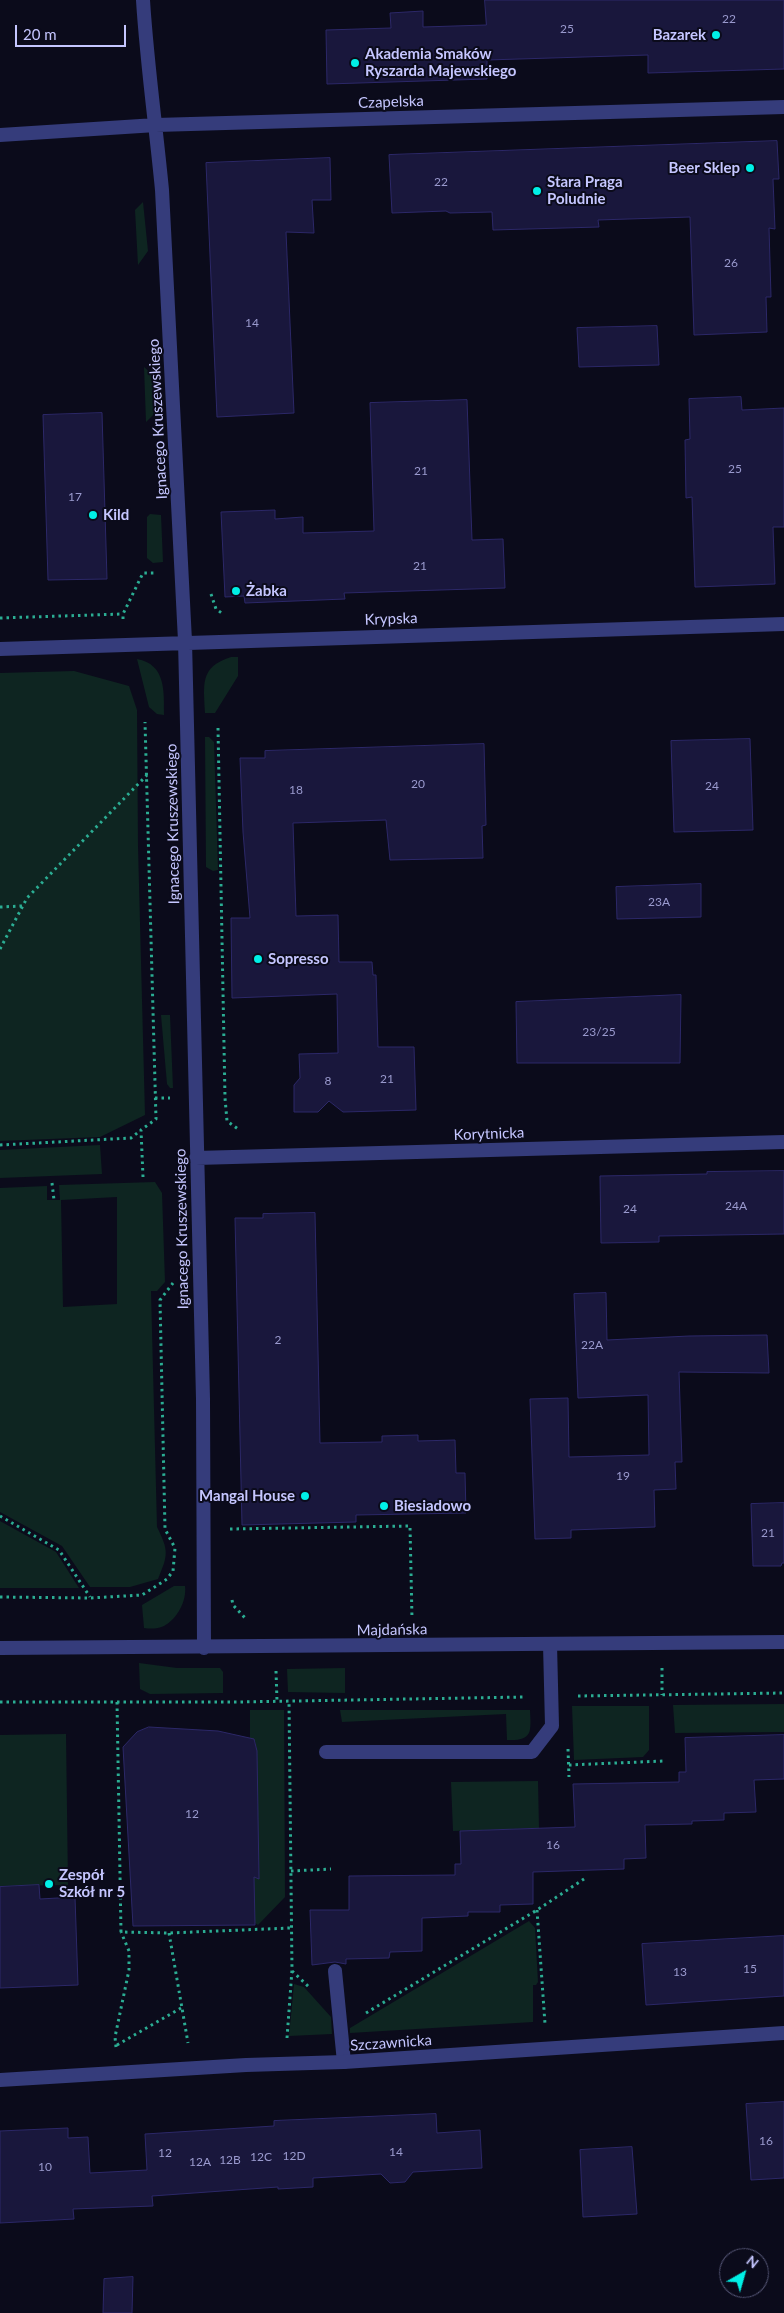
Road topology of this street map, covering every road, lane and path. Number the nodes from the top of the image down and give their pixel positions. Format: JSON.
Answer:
{"nodes":[{"id":1,"x":143,"y":0,"type":"edge"},
{"id":2,"x":784,"y":107,"type":"edge"},
{"id":3,"x":156,"y":126,"type":"junction"},
{"id":4,"x":0,"y":135,"type":"edge"},
{"id":5,"x":143,"y":573,"type":"dead end"},
{"id":6,"x":210,"y":591,"type":"dead end"},
{"id":7,"x":225,"y":616,"type":"dead end"},
{"id":8,"x":0,"y":618,"type":"edge"},
{"id":9,"x":784,"y":624,"type":"edge"},
{"id":10,"x":185,"y":641,"type":"junction"},
{"id":11,"x":0,"y":649,"type":"edge"},
{"id":12,"x":145,"y":722,"type":"dead end"},
{"id":13,"x":218,"y":728,"type":"dead end"},
{"id":14,"x":147,"y":774,"type":"junction"},
{"id":15,"x":22,"y":906,"type":"junction"},
{"id":16,"x":0,"y":907,"type":"edge"},
{"id":17,"x":0,"y":949,"type":"edge"},
{"id":18,"x":141,"y":1130,"type":"junction"},
{"id":19,"x":240,"y":1130,"type":"dead end"},
{"id":20,"x":784,"y":1142,"type":"edge"},
{"id":21,"x":0,"y":1145,"type":"edge"},
{"id":22,"x":196,"y":1158,"type":"junction"},
{"id":23,"x":143,"y":1177,"type":"dead end"},
{"id":24,"x":52,"y":1182,"type":"dead end"},
{"id":25,"x":54,"y":1200,"type":"dead end"},
{"id":26,"x":173,"y":1275,"type":"dead end"},
{"id":27,"x":0,"y":1516,"type":"edge"},
{"id":28,"x":228,"y":1529,"type":"dead end"},
{"id":29,"x":0,"y":1597,"type":"edge"},
{"id":30,"x":90,"y":1598,"type":"junction"},
{"id":31,"x":412,"y":1622,"type":"dead end"},
{"id":32,"x":784,"y":1642,"type":"edge"},
{"id":33,"x":550,"y":1644,"type":"junction"},
{"id":34,"x":0,"y":1648,"type":"edge"},
{"id":35,"x":204,"y":1648,"type":"junction"},
{"id":36,"x":662,"y":1663,"type":"dead end"},
{"id":37,"x":784,"y":1693,"type":"edge"},
{"id":38,"x":662,"y":1695,"type":"junction"},
{"id":39,"x":553,"y":1697,"type":"junction"},
{"id":40,"x":289,"y":1701,"type":"junction"},
{"id":41,"x":0,"y":1702,"type":"edge"},
{"id":42,"x":117,"y":1702,"type":"junction"},
{"id":43,"x":326,"y":1752,"type":"dead end"},
{"id":44,"x":664,"y":1761,"type":"dead end"},
{"id":45,"x":569,"y":1764,"type":"dead end"},
{"id":46,"x":331,"y":1869,"type":"dead end"},
{"id":47,"x":291,"y":1871,"type":"junction"},
{"id":48,"x":587,"y":1877,"type":"dead end"},
{"id":49,"x":537,"y":1910,"type":"junction"},
{"id":50,"x":290,"y":1928,"type":"junction"},
{"id":51,"x":121,"y":1932,"type":"junction"},
{"id":52,"x":169,"y":1933,"type":"junction"},
{"id":53,"x":335,"y":1971,"type":"dead end"},
{"id":54,"x":181,"y":2008,"type":"junction"},
{"id":55,"x":545,"y":2027,"type":"dead end"},
{"id":56,"x":340,"y":2028,"type":"junction"},
{"id":57,"x":784,"y":2033,"type":"edge"},
{"id":58,"x":286,"y":2041,"type":"dead end"},
{"id":59,"x":116,"y":2046,"type":"junction"},
{"id":60,"x":189,"y":2049,"type":"dead end"},
{"id":61,"x":117,"y":2051,"type":"dead end"},
{"id":62,"x":344,"y":2062,"type":"junction"},
{"id":63,"x":0,"y":2080,"type":"edge"}],
"edges":[{"from":1,"to":3,"type":"street","name":"Ignacego Kruszewskiego"},
{"from":2,"to":3,"type":"street","name":"Czapelska"},
{"from":3,"to":4,"type":"street","name":"Czapelska"},
{"from":3,"to":10,"type":"street","name":"Ignacego Kruszewskiego"},
{"from":5,"to":8,"type":"path"},
{"from":6,"to":7,"type":"path"},
{"from":9,"to":10,"type":"street","name":"Krypska"},
{"from":10,"to":11,"type":"street","name":"Krypska"},
{"from":10,"to":22,"type":"street","name":"Ignacego Kruszewskiego"},
{"from":12,"to":14,"type":"path"},
{"from":13,"to":19,"type":"path"},
{"from":14,"to":15,"type":"path"},
{"from":14,"to":18,"type":"path"},
{"from":15,"to":16,"type":"path"},
{"from":15,"to":17,"type":"path"},
{"from":18,"to":21,"type":"path"},
{"from":18,"to":23,"type":"path"},
{"from":20,"to":22,"type":"street","name":"Korytnicka"},
{"from":22,"to":35,"type":"street","name":"Ignacego Kruszewskiego"},
{"from":24,"to":25,"type":"path"},
{"from":26,"to":30,"type":"path"},
{"from":27,"to":30,"type":"path"},
{"from":28,"to":31,"type":"path"},
{"from":29,"to":30,"type":"path"},
{"from":32,"to":33,"type":"street","name":"Majdańska"},
{"from":33,"to":35,"type":"street","name":"Majdańska"},
{"from":33,"to":39,"type":"street"},
{"from":34,"to":35,"type":"street","name":"Majdańska"},
{"from":36,"to":38,"type":"path"},
{"from":37,"to":38,"type":"path"},
{"from":38,"to":39,"type":"path"},
{"from":39,"to":40,"type":"path"},
{"from":39,"to":43,"type":"street"},
{"from":40,"to":42,"type":"path"},
{"from":40,"to":47,"type":"path"},
{"from":41,"to":42,"type":"path"},
{"from":42,"to":51,"type":"path"},
{"from":44,"to":45,"type":"path"},
{"from":46,"to":47,"type":"path"},
{"from":47,"to":50,"type":"path"},
{"from":48,"to":49,"type":"path"},
{"from":49,"to":55,"type":"path"},
{"from":49,"to":56,"type":"path"},
{"from":50,"to":52,"type":"path"},
{"from":50,"to":58,"type":"path"},
{"from":51,"to":52,"type":"path"},
{"from":51,"to":59,"type":"path"},
{"from":52,"to":54,"type":"path"},
{"from":53,"to":56,"type":"street"},
{"from":54,"to":59,"type":"path"},
{"from":54,"to":60,"type":"path"},
{"from":56,"to":62,"type":"street"},
{"from":57,"to":62,"type":"street","name":"Szczawnicka"},
{"from":59,"to":61,"type":"path"},
{"from":62,"to":63,"type":"street","name":"Szczawnicka"}]}
